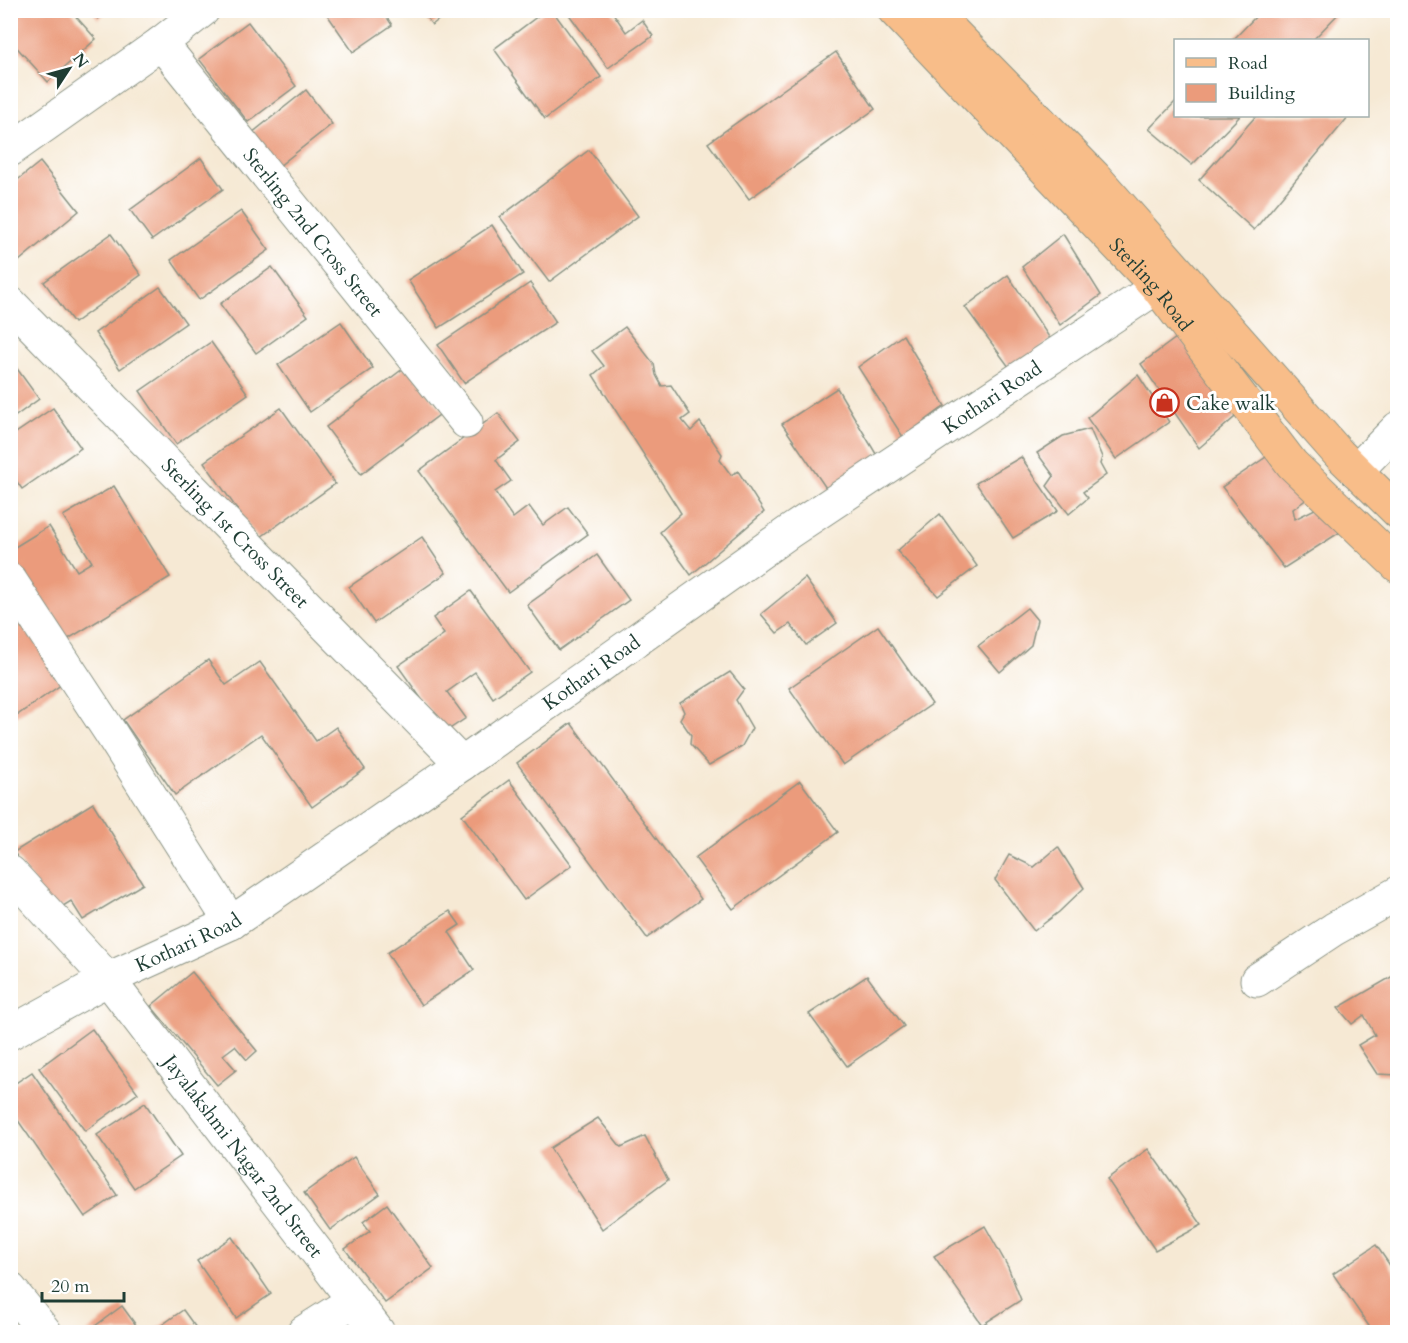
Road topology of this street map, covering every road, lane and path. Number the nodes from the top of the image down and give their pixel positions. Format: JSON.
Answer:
{"nodes":[{"id":1,"x":203,"y":10,"type":"edge"},
{"id":2,"x":894,"y":10,"type":"edge"},
{"id":3,"x":932,"y":10,"type":"edge"},
{"id":4,"x":161,"y":43,"type":"junction"},
{"id":5,"x":10,"y":150,"type":"edge"},
{"id":6,"x":1157,"y":287,"type":"junction"},
{"id":7,"x":12,"y":307,"type":"edge"},
{"id":8,"x":466,"y":422,"type":"dead end"},
{"id":9,"x":1398,"y":428,"type":"edge"},
{"id":10,"x":1356,"y":471,"type":"junction"},
{"id":11,"x":1398,"y":512,"type":"edge"},
{"id":12,"x":1398,"y":566,"type":"edge"},
{"id":13,"x":10,"y":580,"type":"edge"},
{"id":14,"x":462,"y":764,"type":"junction"},
{"id":15,"x":10,"y":872,"type":"edge"},
{"id":16,"x":1398,"y":893,"type":"edge"},
{"id":17,"x":231,"y":923,"type":"junction"},
{"id":18,"x":108,"y":979,"type":"junction"},
{"id":19,"x":1257,"y":980,"type":"dead end"},
{"id":20,"x":10,"y":1033,"type":"edge"},
{"id":21,"x":10,"y":1289,"type":"edge"},
{"id":22,"x":353,"y":1300,"type":"junction"},
{"id":23,"x":45,"y":1332,"type":"edge"},
{"id":24,"x":304,"y":1332,"type":"edge"},
{"id":25,"x":378,"y":1332,"type":"edge"}],
"edges":[{"from":1,"to":4,"type":"street"},
{"from":2,"to":6,"type":"main road","name":"Sterling Road"},
{"from":3,"to":10,"type":"main road","name":"Sterling Road"},
{"from":4,"to":5,"type":"street"},
{"from":4,"to":8,"type":"street","name":"Sterling 2nd Cross Street"},
{"from":6,"to":12,"type":"main road","name":"Sterling Road"},
{"from":6,"to":14,"type":"street","name":"Kothari Road"},
{"from":7,"to":14,"type":"street","name":"Sterling 1st Cross Street"},
{"from":9,"to":10,"type":"street"},
{"from":10,"to":11,"type":"main road","name":"Sterling Road"},
{"from":13,"to":17,"type":"street"},
{"from":14,"to":17,"type":"street","name":"Kothari Road"},
{"from":15,"to":18,"type":"street","name":"Jayalakshmi Nagar 2nd Street"},
{"from":16,"to":19,"type":"street"},
{"from":17,"to":18,"type":"street","name":"Kothari Road"},
{"from":18,"to":20,"type":"street","name":"Kothari Road"},
{"from":18,"to":22,"type":"street","name":"Jayalakshmi Nagar 2nd Street"},
{"from":21,"to":23,"type":"street"},
{"from":22,"to":24,"type":"street"},
{"from":22,"to":25,"type":"street","name":"Jayalakshmi Nagar 2nd Street"}]}
